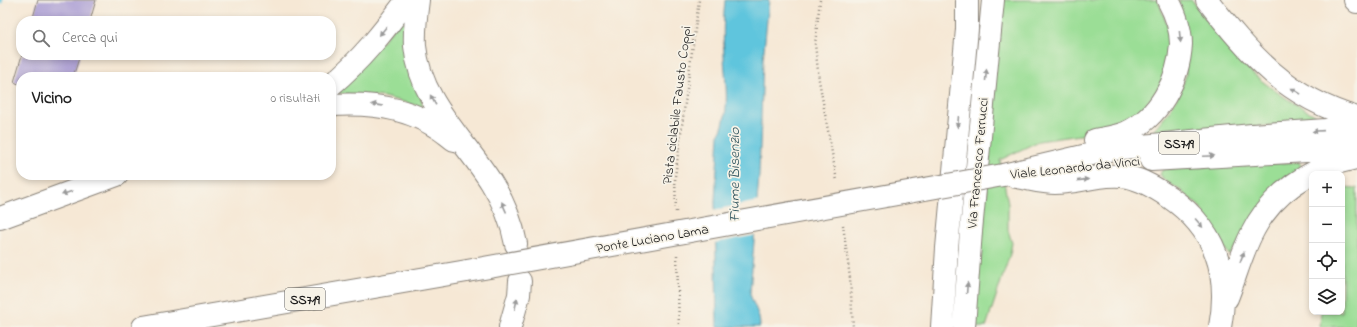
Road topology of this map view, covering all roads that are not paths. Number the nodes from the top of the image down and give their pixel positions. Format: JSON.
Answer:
{"nodes":[{"id":1,"x":407,"y":0,"type":"edge"},
{"id":2,"x":418,"y":0,"type":"edge"},
{"id":3,"x":967,"y":0,"type":"edge"},
{"id":4,"x":993,"y":0,"type":"edge"},
{"id":5,"x":1168,"y":0,"type":"edge"},
{"id":6,"x":1207,"y":0,"type":"edge"},
{"id":7,"x":336,"y":81,"type":"edge"},
{"id":8,"x":336,"y":106,"type":"edge"},
{"id":9,"x":1357,"y":118,"type":"edge"},
{"id":10,"x":1357,"y":128,"type":"edge"},
{"id":11,"x":1357,"y":148,"type":"edge"},
{"id":12,"x":472,"y":155,"type":"junction"},
{"id":13,"x":1357,"y":157,"type":"edge"},
{"id":14,"x":1003,"y":175,"type":"junction"},
{"id":15,"x":103,"y":180,"type":"edge"},
{"id":16,"x":0,"y":218,"type":"edge"},
{"id":17,"x":516,"y":244,"type":"dead end"},
{"id":18,"x":520,"y":281,"type":"dead end"},
{"id":19,"x":1222,"y":317,"type":"edge"},
{"id":20,"x":143,"y":327,"type":"edge"},
{"id":21,"x":510,"y":327,"type":"edge"},
{"id":22,"x":942,"y":327,"type":"edge"},
{"id":23,"x":964,"y":327,"type":"edge"}],
"edges":[{"from":1,"to":7,"type":"main road","one_way":true},
{"from":12,"to":2,"type":"main road","one_way":true},
{"from":3,"to":22,"type":"main road","name":"Via Francesco Ferrucci","one_way":true},
{"from":23,"to":4,"type":"main road","name":"Via Francesco Ferrucci","one_way":true},
{"from":5,"to":14,"type":"main road","one_way":true},
{"from":9,"to":6,"type":"main road","one_way":true},
{"from":12,"to":8,"type":"main road","one_way":true},
{"from":10,"to":14,"type":"main road","name":"Viale Leonardo da Vinci","number":"SS719","one_way":true},
{"from":14,"to":11,"type":"main road","name":"Viale Leonardo da Vinci","number":"SS719","one_way":true},
{"from":17,"to":12,"type":"main road","one_way":true},
{"from":19,"to":13,"type":"main road","one_way":true},
{"from":14,"to":19,"type":"main road","one_way":true},
{"from":14,"to":20,"type":"main road","name":"Ponte Luciano Lama","number":"SS719","bridge":true},
{"from":15,"to":16,"type":"main road","one_way":true},
{"from":21,"to":18,"type":"main road","one_way":true}]}
